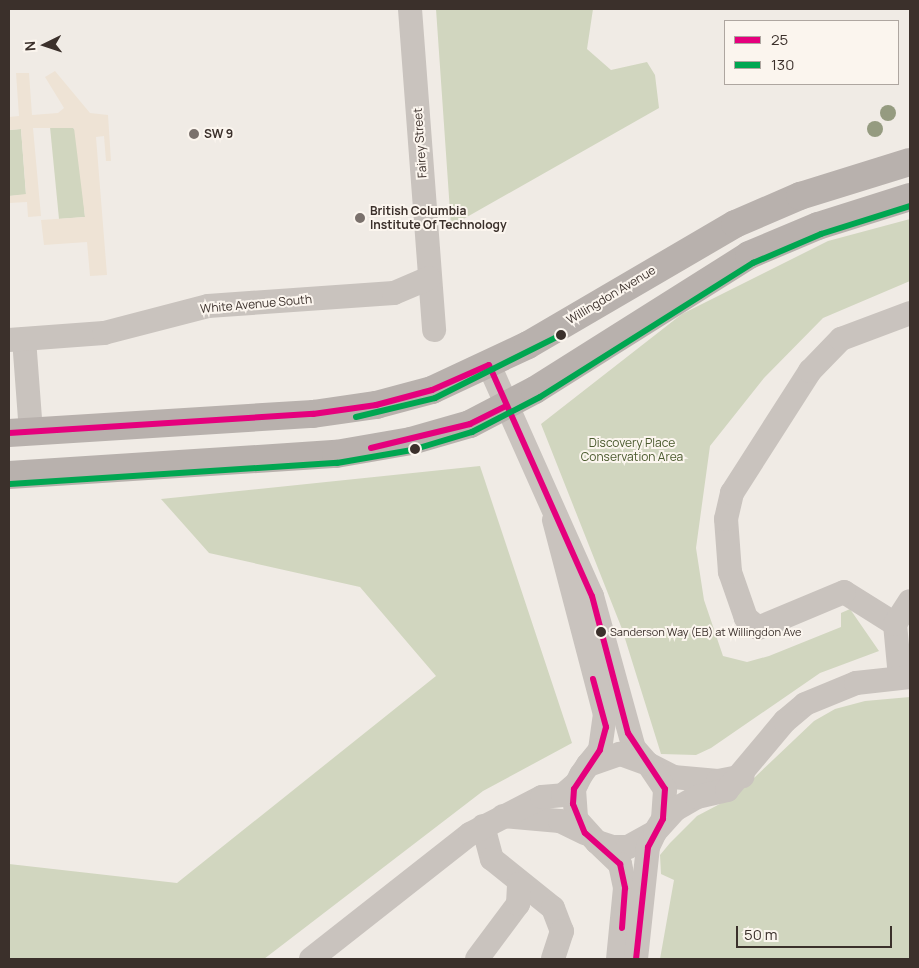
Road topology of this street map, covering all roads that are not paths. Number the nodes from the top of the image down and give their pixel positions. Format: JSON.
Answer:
{"nodes":[{"id":1,"x":410,"y":9,"type":"edge"},
{"id":2,"x":910,"y":162,"type":"edge"},
{"id":3,"x":910,"y":197,"type":"edge"},
{"id":4,"x":429,"y":278,"type":"junction"},
{"id":5,"x":910,"y":313,"type":"edge"},
{"id":6,"x":434,"y":330,"type":"dead end"},
{"id":7,"x":16,"y":339,"type":"edge"},
{"id":8,"x":488,"y":365,"type":"junction"},
{"id":9,"x":506,"y":406,"type":"junction"},
{"id":10,"x":20,"y":433,"type":"edge"},
{"id":11,"x":9,"y":475,"type":"edge"},
{"id":12,"x":554,"y":520,"type":"junction"},
{"id":13,"x":910,"y":601,"type":"edge"},
{"id":14,"x":895,"y":624,"type":"junction"},
{"id":15,"x":905,"y":677,"type":"edge"},
{"id":16,"x":648,"y":764,"type":"junction"},
{"id":17,"x":582,"y":774,"type":"junction"},
{"id":18,"x":743,"y":776,"type":"junction"},
{"id":19,"x":492,"y":821,"type":"junction"},
{"id":20,"x":655,"y":832,"type":"junction"},
{"id":21,"x":591,"y":837,"type":"junction"},
{"id":22,"x":518,"y":884,"type":"junction"},
{"id":23,"x":312,"y":959,"type":"edge"},
{"id":24,"x":477,"y":959,"type":"edge"},
{"id":25,"x":554,"y":959,"type":"edge"},
{"id":26,"x":618,"y":959,"type":"edge"},
{"id":27,"x":636,"y":959,"type":"edge"}],
"edges":[{"from":1,"to":4,"type":"street","name":"Fairey Street"},
{"from":2,"to":8,"type":"main road","name":"Willingdon Avenue"},
{"from":3,"to":9,"type":"main road"},
{"from":4,"to":6,"type":"street","name":"Fairey Street"},
{"from":4,"to":7,"type":"street","name":"White Avenue South"},
{"from":5,"to":14,"type":"street"},
{"from":7,"to":10,"type":"street","name":"White Avenue South"},
{"from":8,"to":9,"type":"street"},
{"from":8,"to":10,"type":"main road","name":"Willingdon Avenue"},
{"from":9,"to":11,"type":"main road"},
{"from":9,"to":12,"type":"street"},
{"from":12,"to":16,"type":"street"},
{"from":12,"to":17,"type":"street"},
{"from":13,"to":14,"type":"street"},
{"from":14,"to":15,"type":"street"},
{"from":15,"to":18,"type":"street"},
{"from":16,"to":17,"type":"street"},
{"from":16,"to":18,"type":"street"},
{"from":16,"to":20,"type":"street"},
{"from":17,"to":19,"type":"street"},
{"from":17,"to":21,"type":"street"},
{"from":18,"to":20,"type":"street"},
{"from":19,"to":21,"type":"street"},
{"from":19,"to":22,"type":"street"},
{"from":19,"to":23,"type":"street"},
{"from":20,"to":21,"type":"street"},
{"from":20,"to":27,"type":"street"},
{"from":21,"to":26,"type":"street"},
{"from":22,"to":24,"type":"street"},
{"from":22,"to":25,"type":"street"}]}
